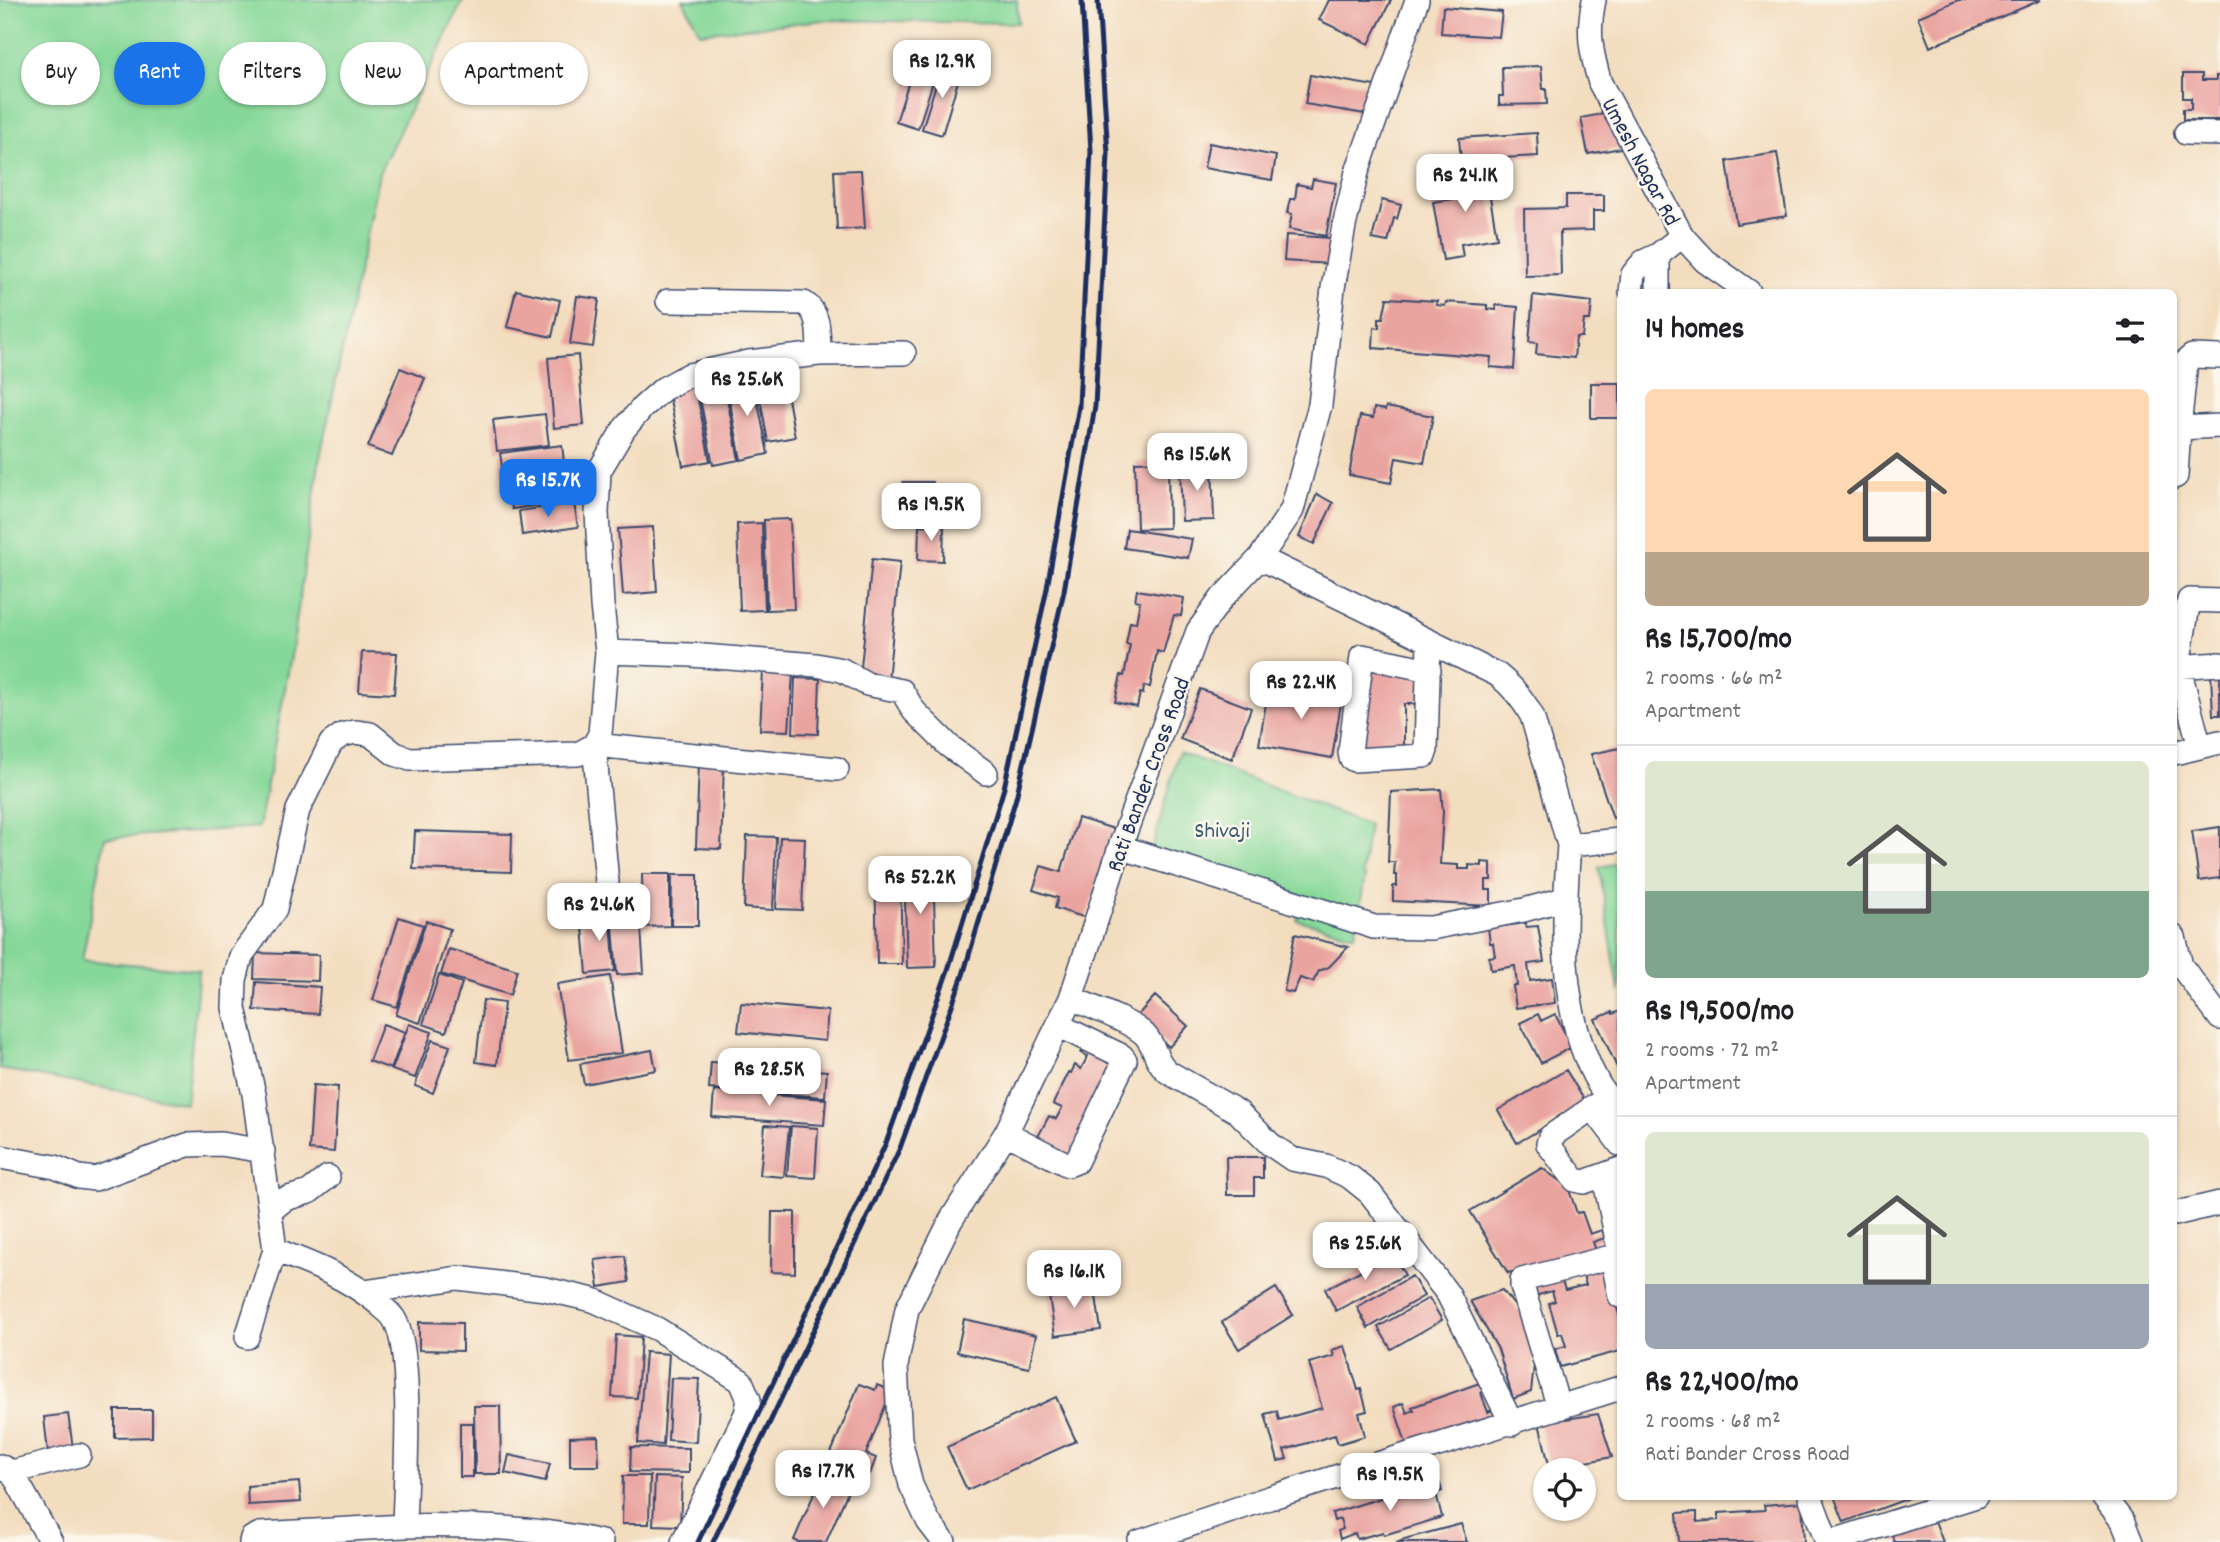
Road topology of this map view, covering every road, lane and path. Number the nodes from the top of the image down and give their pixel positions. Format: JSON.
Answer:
{"nodes":[{"id":1,"x":1417,"y":0,"type":"edge"},
{"id":2,"x":1594,"y":0,"type":"edge"},
{"id":3,"x":2186,"y":133,"type":"dead end"},
{"id":4,"x":2220,"y":134,"type":"edge"},
{"id":5,"x":1682,"y":236,"type":"junction"},
{"id":6,"x":1658,"y":255,"type":"junction"},
{"id":7,"x":1631,"y":289,"type":"edge"},
{"id":8,"x":1658,"y":289,"type":"edge"},
{"id":9,"x":1745,"y":289,"type":"edge"},
{"id":10,"x":668,"y":301,"type":"dead end"},
{"id":11,"x":904,"y":353,"type":"dead end"},
{"id":12,"x":819,"y":354,"type":"junction"},
{"id":13,"x":2220,"y":357,"type":"edge"},
{"id":14,"x":2220,"y":426,"type":"edge"},
{"id":15,"x":2179,"y":428,"type":"junction"},
{"id":16,"x":2177,"y":460,"type":"edge"},
{"id":17,"x":1260,"y":558,"type":"junction"},
{"id":18,"x":2220,"y":601,"type":"edge"},
{"id":19,"x":1429,"y":641,"type":"junction"},
{"id":20,"x":607,"y":652,"type":"junction"},
{"id":21,"x":2177,"y":661,"type":"edge"},
{"id":22,"x":2220,"y":664,"type":"edge"},
{"id":23,"x":2177,"y":666,"type":"edge"},
{"id":24,"x":2177,"y":668,"type":"edge"},
{"id":25,"x":1429,"y":670,"type":"junction"},
{"id":26,"x":2210,"y":744,"type":"edge"},
{"id":27,"x":594,"y":745,"type":"junction"},
{"id":28,"x":2177,"y":752,"type":"edge"},
{"id":29,"x":837,"y":769,"type":"dead end"},
{"id":30,"x":986,"y":773,"type":"dead end"},
{"id":31,"x":1617,"y":840,"type":"edge"},
{"id":32,"x":1569,"y":845,"type":"junction"},
{"id":33,"x":1121,"y":848,"type":"junction"},
{"id":34,"x":607,"y":882,"type":"dead end"},
{"id":35,"x":1564,"y":899,"type":"junction"},
{"id":36,"x":2177,"y":968,"type":"edge"},
{"id":37,"x":1071,"y":998,"type":"junction"},
{"id":38,"x":2220,"y":1018,"type":"edge"},
{"id":39,"x":1058,"y":1025,"type":"junction"},
{"id":40,"x":1607,"y":1106,"type":"edge"},
{"id":41,"x":1006,"y":1133,"type":"junction"},
{"id":42,"x":1617,"y":1135,"type":"edge"},
{"id":43,"x":263,"y":1151,"type":"junction"},
{"id":44,"x":0,"y":1157,"type":"edge"},
{"id":45,"x":1617,"y":1170,"type":"edge"},
{"id":46,"x":328,"y":1177,"type":"dead end"},
{"id":47,"x":1617,"y":1182,"type":"edge"},
{"id":48,"x":2220,"y":1203,"type":"edge"},
{"id":49,"x":270,"y":1211,"type":"junction"},
{"id":50,"x":2177,"y":1213,"type":"edge"},
{"id":51,"x":1617,"y":1240,"type":"edge"},
{"id":52,"x":275,"y":1250,"type":"junction"},
{"id":53,"x":1617,"y":1281,"type":"edge"},
{"id":54,"x":364,"y":1292,"type":"junction"},
{"id":55,"x":247,"y":1337,"type":"dead end"},
{"id":56,"x":1617,"y":1389,"type":"edge"},
{"id":57,"x":1559,"y":1408,"type":"junction"},
{"id":58,"x":1512,"y":1424,"type":"junction"},
{"id":59,"x":79,"y":1455,"type":"dead end"},
{"id":60,"x":6,"y":1469,"type":"edge"},
{"id":61,"x":1812,"y":1500,"type":"edge"},
{"id":62,"x":1963,"y":1500,"type":"edge"},
{"id":63,"x":2106,"y":1500,"type":"edge"},
{"id":64,"x":391,"y":1532,"type":"edge"},
{"id":65,"x":51,"y":1542,"type":"edge"},
{"id":66,"x":251,"y":1542,"type":"edge"},
{"id":67,"x":601,"y":1542,"type":"edge"},
{"id":68,"x":683,"y":1542,"type":"edge"},
{"id":69,"x":944,"y":1542,"type":"edge"},
{"id":70,"x":1139,"y":1542,"type":"edge"},
{"id":71,"x":1828,"y":1542,"type":"edge"},
{"id":72,"x":2131,"y":1542,"type":"edge"}],
"edges":[{"from":1,"to":17,"type":"street","name":"Rati Bander Cross Road"},
{"from":2,"to":5,"type":"street","name":"Umesh Nagar Rd"},
{"from":3,"to":4,"type":"street"},
{"from":5,"to":6,"type":"street"},
{"from":5,"to":9,"type":"street","name":"Umesh Nagar Rd"},
{"from":6,"to":7,"type":"street"},
{"from":6,"to":8,"type":"street"},
{"from":10,"to":12,"type":"street"},
{"from":11,"to":12,"type":"street"},
{"from":12,"to":20,"type":"street"},
{"from":13,"to":15,"type":"street"},
{"from":14,"to":15,"type":"street"},
{"from":15,"to":16,"type":"street"},
{"from":17,"to":19,"type":"street"},
{"from":17,"to":33,"type":"street","name":"Rati Bander Cross Road"},
{"from":18,"to":21,"type":"street"},
{"from":19,"to":25,"type":"street"},
{"from":19,"to":32,"type":"street"},
{"from":20,"to":27,"type":"street"},
{"from":20,"to":30,"type":"street"},
{"from":22,"to":23,"type":"street"},
{"from":24,"to":26,"type":"street"},
{"from":25,"to":25,"type":"street"},
{"from":26,"to":28,"type":"street"},
{"from":27,"to":29,"type":"street"},
{"from":27,"to":34,"type":"street"},
{"from":27,"to":43,"type":"street"},
{"from":31,"to":32,"type":"street"},
{"from":32,"to":35,"type":"street"},
{"from":33,"to":35,"type":"street"},
{"from":33,"to":37,"type":"street","name":"Rati Bander Cross Road"},
{"from":35,"to":40,"type":"street"},
{"from":36,"to":38,"type":"street"},
{"from":37,"to":39,"type":"street","name":"Rati Bander Cross Road"},
{"from":37,"to":58,"type":"street"},
{"from":39,"to":41,"type":"street","name":"Rati Bander Cross Road"},
{"from":39,"to":41,"type":"street"},
{"from":40,"to":42,"type":"street"},
{"from":40,"to":45,"type":"street"},
{"from":41,"to":69,"type":"street","name":"Rati Bander Cross Road"},
{"from":43,"to":44,"type":"street"},
{"from":43,"to":49,"type":"street"},
{"from":46,"to":49,"type":"street"},
{"from":47,"to":51,"type":"street"},
{"from":48,"to":50,"type":"street"},
{"from":49,"to":52,"type":"street"},
{"from":52,"to":54,"type":"street"},
{"from":52,"to":55,"type":"street"},
{"from":53,"to":57,"type":"street"},
{"from":54,"to":64,"type":"street"},
{"from":54,"to":68,"type":"street"},
{"from":56,"to":57,"type":"street"},
{"from":57,"to":58,"type":"street"},
{"from":58,"to":70,"type":"street"},
{"from":59,"to":60,"type":"street"},
{"from":60,"to":65,"type":"street"},
{"from":61,"to":71,"type":"street"},
{"from":62,"to":71,"type":"street"},
{"from":63,"to":72,"type":"street"},
{"from":64,"to":66,"type":"street"},
{"from":64,"to":67,"type":"street"}]}
